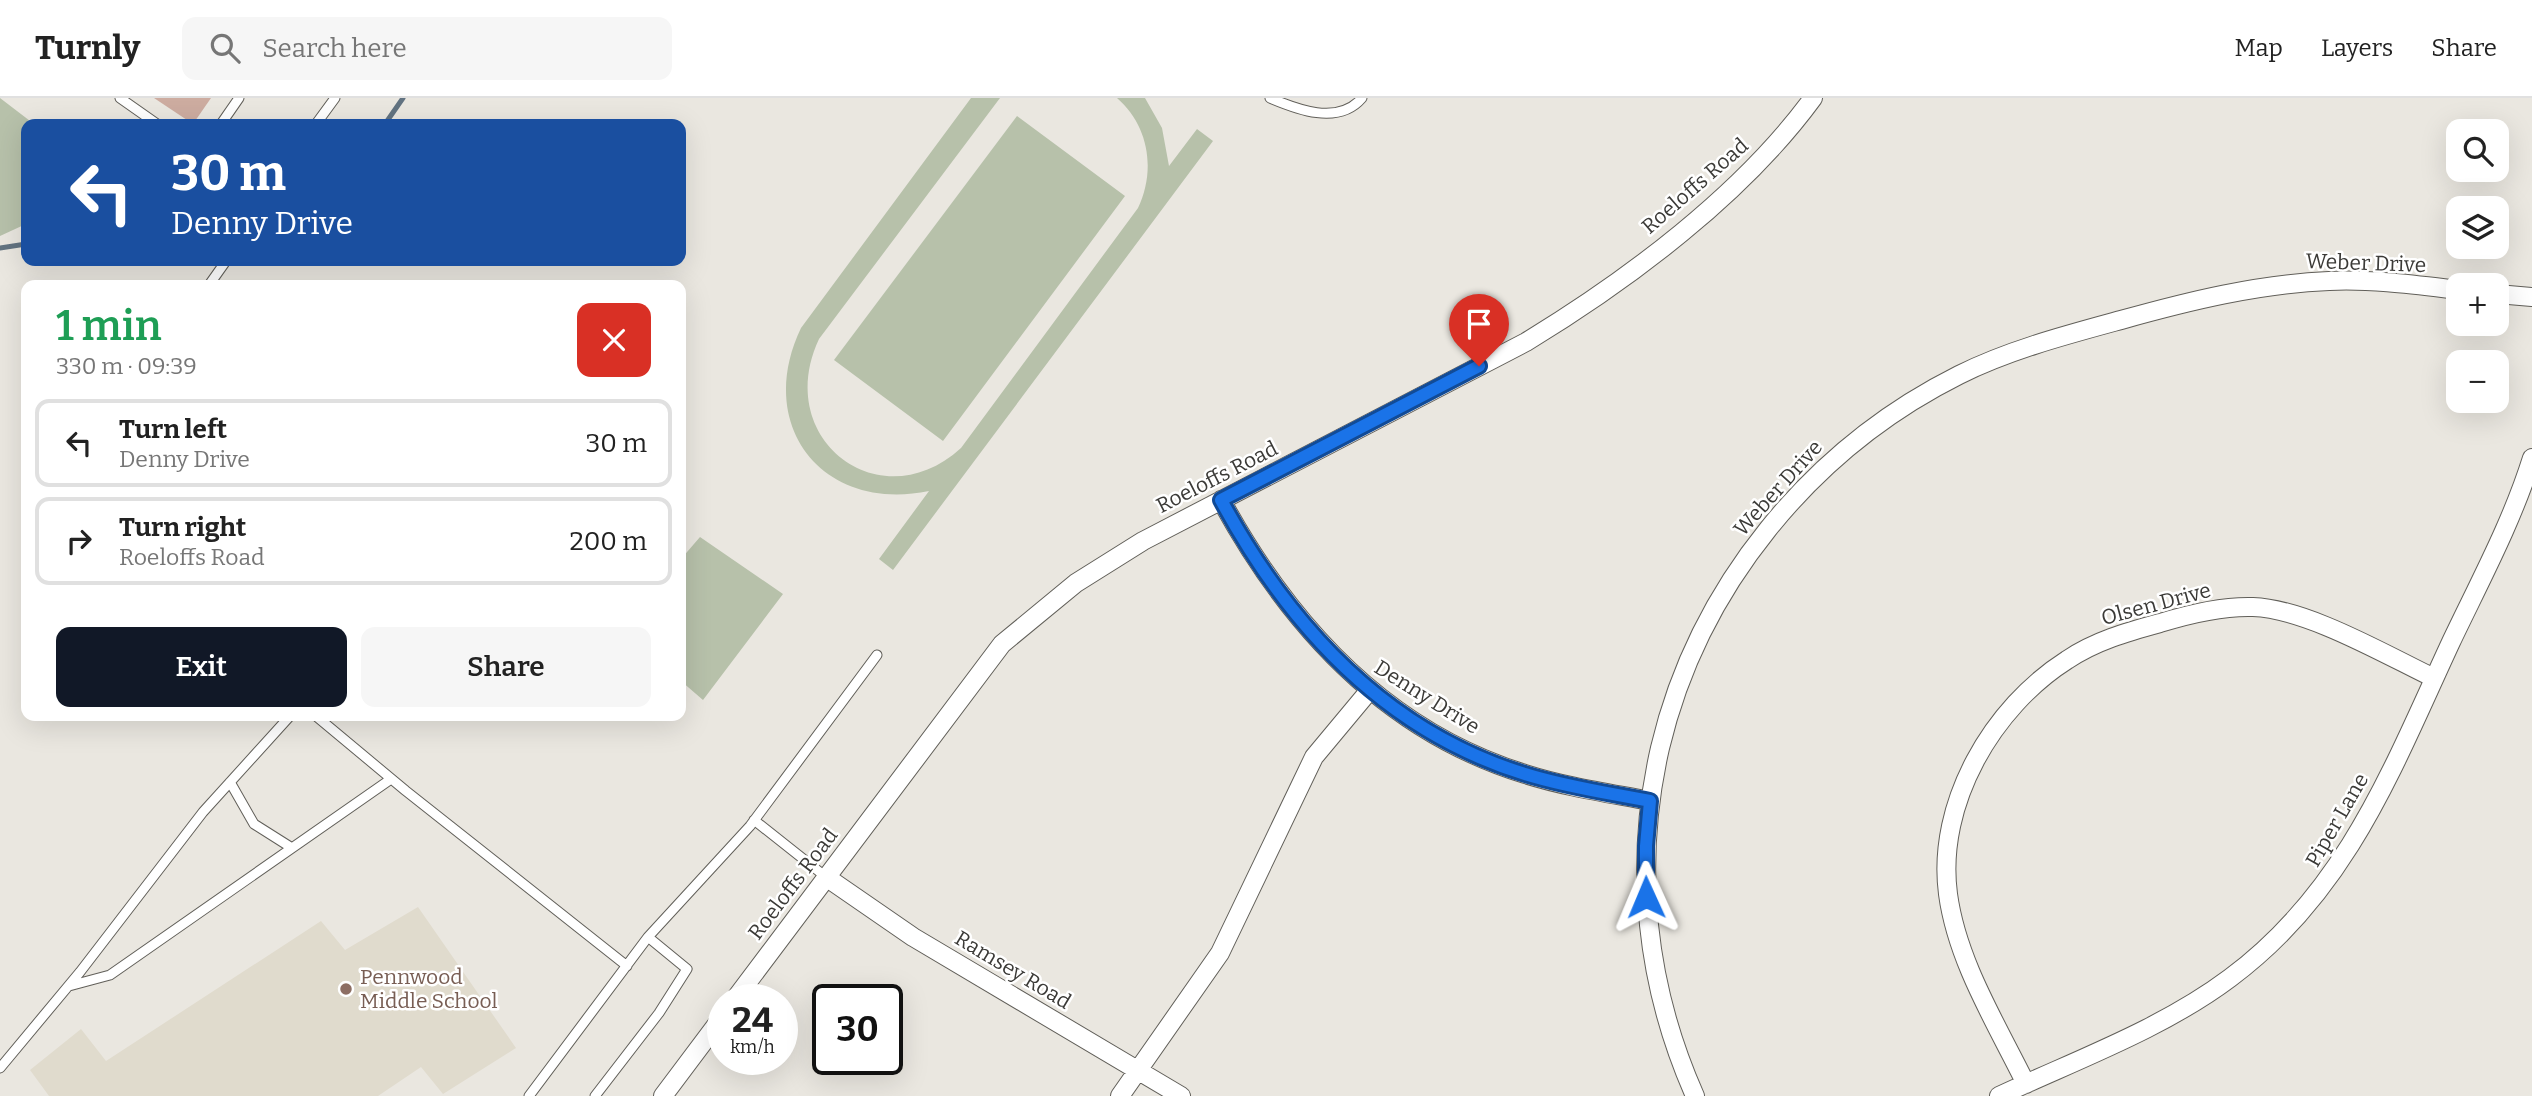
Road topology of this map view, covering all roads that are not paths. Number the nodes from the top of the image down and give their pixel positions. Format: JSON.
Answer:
{"nodes":[{"id":1,"x":120,"y":98,"type":"edge"},
{"id":2,"x":239,"y":98,"type":"edge"},
{"id":3,"x":335,"y":98,"type":"edge"},
{"id":4,"x":1270,"y":98,"type":"edge"},
{"id":5,"x":1812,"y":98,"type":"edge"},
{"id":6,"x":1360,"y":100,"type":"edge"},
{"id":7,"x":150,"y":119,"type":"edge"},
{"id":8,"x":224,"y":119,"type":"edge"},
{"id":9,"x":320,"y":119,"type":"edge"},
{"id":10,"x":2446,"y":289,"type":"edge"},
{"id":11,"x":2509,"y":295,"type":"edge"},
{"id":12,"x":2532,"y":297,"type":"edge"},
{"id":13,"x":2532,"y":458,"type":"edge"},
{"id":14,"x":1221,"y":500,"type":"junction"},
{"id":15,"x":877,"y":655,"type":"dead end"},
{"id":16,"x":2434,"y":678,"type":"junction"},
{"id":17,"x":1369,"y":691,"type":"junction"},
{"id":18,"x":285,"y":721,"type":"edge"},
{"id":19,"x":322,"y":721,"type":"edge"},
{"id":20,"x":391,"y":779,"type":"junction"},
{"id":21,"x":230,"y":782,"type":"junction"},
{"id":22,"x":1650,"y":801,"type":"junction"},
{"id":23,"x":754,"y":820,"type":"junction"},
{"id":24,"x":292,"y":848,"type":"junction"},
{"id":25,"x":826,"y":877,"type":"junction"},
{"id":26,"x":648,"y":937,"type":"junction"},
{"id":27,"x":627,"y":966,"type":"junction"},
{"id":28,"x":746,"y":984,"type":"edge"},
{"id":29,"x":68,"y":987,"type":"junction"},
{"id":30,"x":707,"y":1037,"type":"edge"},
{"id":31,"x":0,"y":1068,"type":"edge"},
{"id":32,"x":1138,"y":1070,"type":"junction"},
{"id":33,"x":2025,"y":1084,"type":"junction"},
{"id":34,"x":528,"y":1096,"type":"edge"},
{"id":35,"x":596,"y":1096,"type":"edge"},
{"id":36,"x":663,"y":1096,"type":"edge"},
{"id":37,"x":1120,"y":1096,"type":"edge"},
{"id":38,"x":1181,"y":1096,"type":"edge"},
{"id":39,"x":1695,"y":1096,"type":"edge"},
{"id":40,"x":1999,"y":1096,"type":"edge"}],
"edges":[{"from":1,"to":7,"type":"lane"},
{"from":2,"to":8,"type":"lane"},
{"from":3,"to":9,"type":"lane"},
{"from":4,"to":6,"type":"lane"},
{"from":5,"to":14,"type":"street","name":"Roeloffs Road"},
{"from":10,"to":22,"type":"street","name":"Weber Drive"},
{"from":11,"to":12,"type":"street"},
{"from":13,"to":16,"type":"street","name":"Piper Lane"},
{"from":14,"to":17,"type":"street","name":"Denny Drive"},
{"from":14,"to":25,"type":"street","name":"Roeloffs Road"},
{"from":15,"to":23,"type":"lane"},
{"from":16,"to":33,"type":"street","name":"Piper Lane"},
{"from":16,"to":33,"type":"street","name":"Olsen Drive"},
{"from":17,"to":22,"type":"street","name":"Denny Drive"},
{"from":17,"to":32,"type":"street"},
{"from":18,"to":21,"type":"lane"},
{"from":19,"to":20,"type":"lane"},
{"from":20,"to":24,"type":"lane"},
{"from":20,"to":27,"type":"lane"},
{"from":21,"to":24,"type":"lane"},
{"from":21,"to":29,"type":"lane"},
{"from":22,"to":39,"type":"street","name":"Weber Drive"},
{"from":23,"to":25,"type":"lane"},
{"from":23,"to":26,"type":"lane"},
{"from":24,"to":29,"type":"lane"},
{"from":25,"to":28,"type":"street","name":"Roeloffs Road"},
{"from":25,"to":32,"type":"street","name":"Ramsey Road"},
{"from":26,"to":27,"type":"lane"},
{"from":26,"to":35,"type":"lane"},
{"from":27,"to":34,"type":"lane"},
{"from":29,"to":31,"type":"lane"},
{"from":30,"to":36,"type":"street"},
{"from":32,"to":37,"type":"street"},
{"from":32,"to":38,"type":"street","name":"Ramsey Road"},
{"from":33,"to":40,"type":"street","name":"Piper Lane"}]}
